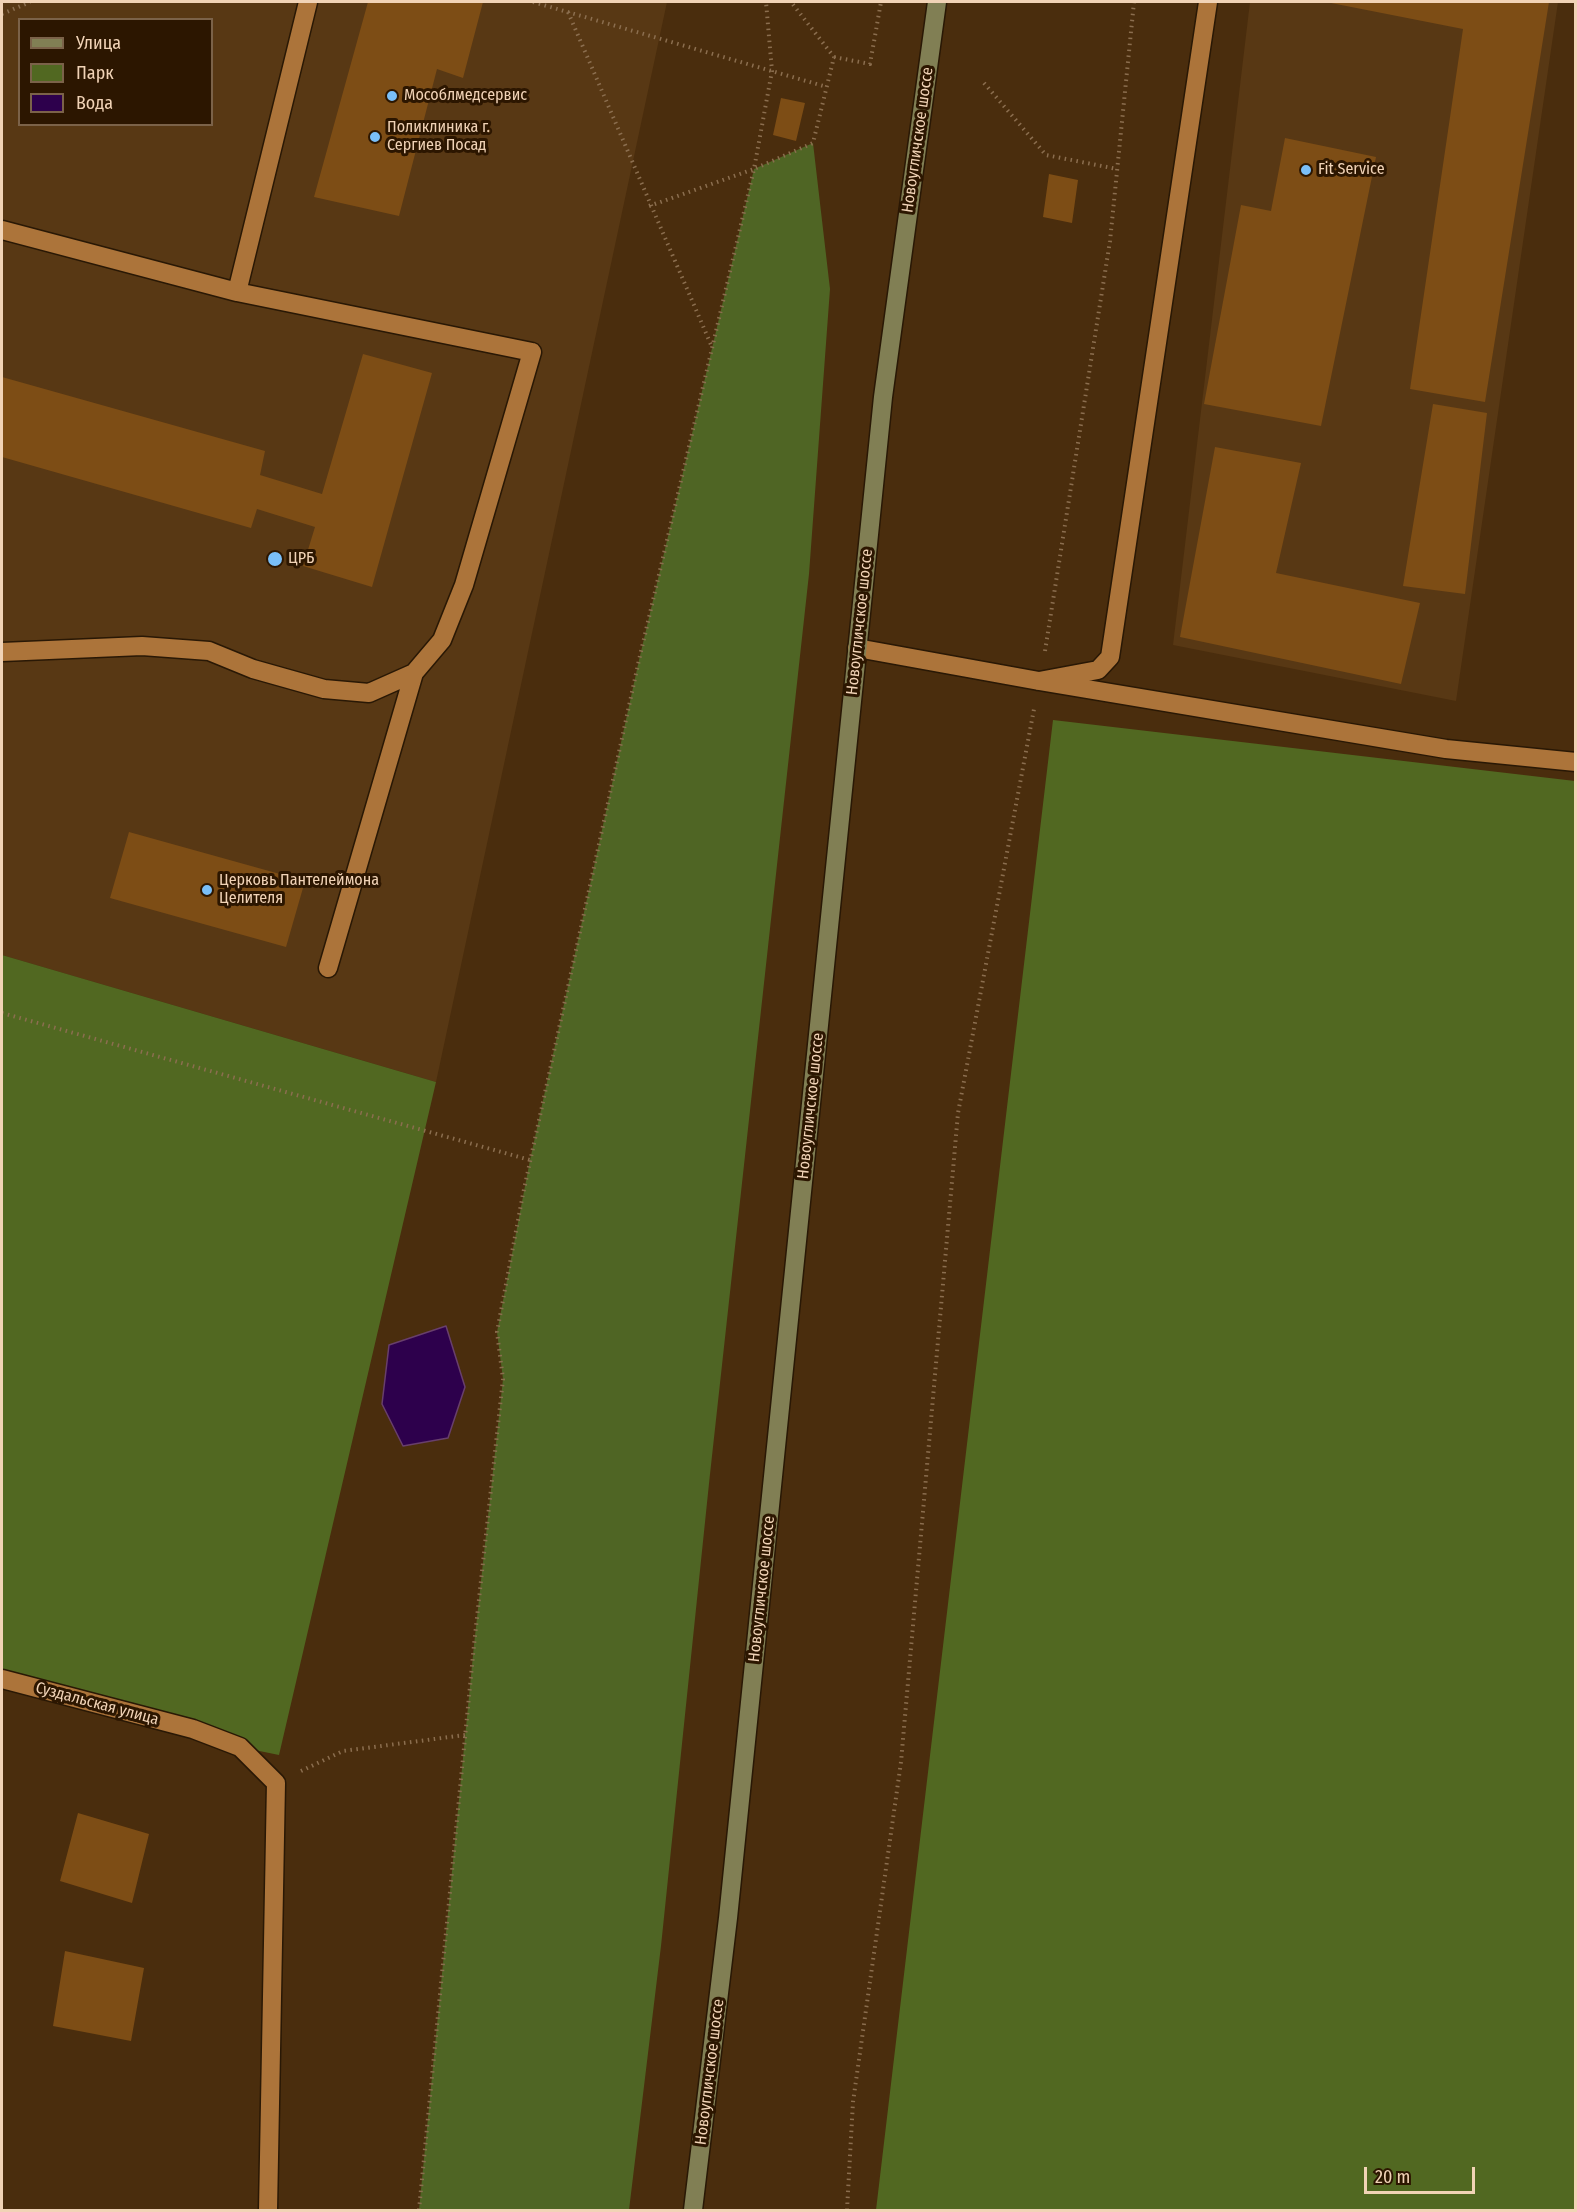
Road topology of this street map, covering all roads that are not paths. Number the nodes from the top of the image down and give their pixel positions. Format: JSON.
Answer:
{"nodes":[{"id":1,"x":308,"y":2,"type":"edge"},
{"id":2,"x":937,"y":2,"type":"edge"},
{"id":3,"x":1208,"y":2,"type":"edge"},
{"id":4,"x":2,"y":230,"type":"edge"},
{"id":5,"x":237,"y":292,"type":"junction"},
{"id":6,"x":857,"y":648,"type":"junction"},
{"id":7,"x":2,"y":652,"type":"edge"},
{"id":8,"x":414,"y":673,"type":"junction"},
{"id":9,"x":1039,"y":681,"type":"junction"},
{"id":10,"x":1575,"y":762,"type":"edge"},
{"id":11,"x":328,"y":969,"type":"dead end"},
{"id":12,"x":2,"y":1678,"type":"edge"},
{"id":13,"x":268,"y":2211,"type":"edge"},
{"id":14,"x":693,"y":2211,"type":"edge"}],
"edges":[{"from":1,"to":5,"type":"street"},
{"from":2,"to":6,"type":"main road","name":"Новоугличское шоссе"},
{"from":3,"to":9,"type":"street"},
{"from":4,"to":5,"type":"street"},
{"from":5,"to":8,"type":"street"},
{"from":6,"to":9,"type":"street"},
{"from":6,"to":14,"type":"main road","name":"Новоугличское шоссе"},
{"from":7,"to":8,"type":"street"},
{"from":8,"to":11,"type":"street"},
{"from":9,"to":10,"type":"street"},
{"from":12,"to":13,"type":"street","name":"Суздальская улица"}]}
